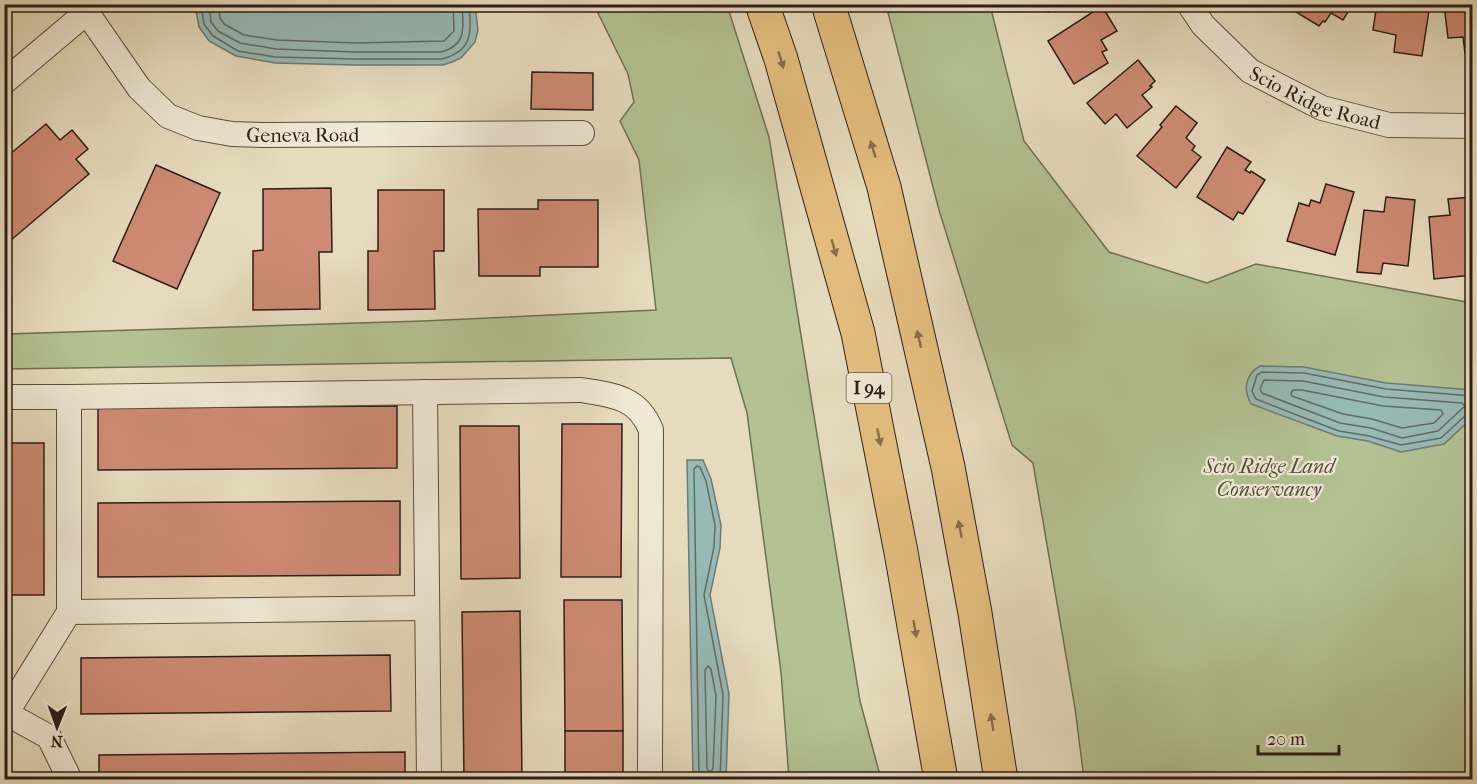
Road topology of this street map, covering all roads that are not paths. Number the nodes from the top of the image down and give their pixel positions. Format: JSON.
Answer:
{"nodes":[{"id":1,"x":762,"y":4,"type":"edge"},
{"id":2,"x":828,"y":4,"type":"edge"},
{"id":3,"x":1189,"y":4,"type":"edge"},
{"id":4,"x":84,"y":8,"type":"edge"},
{"id":5,"x":4,"y":82,"type":"edge"},
{"id":6,"x":1473,"y":126,"type":"edge"},
{"id":7,"x":582,"y":133,"type":"dead end"},
{"id":8,"x":425,"y":392,"type":"junction"},
{"id":9,"x":4,"y":397,"type":"edge"},
{"id":10,"x":69,"y":397,"type":"junction"},
{"id":11,"x":427,"y":608,"type":"junction"},
{"id":12,"x":69,"y":612,"type":"junction"},
{"id":13,"x":5,"y":714,"type":"edge"},
{"id":14,"x":70,"y":780,"type":"edge"},
{"id":15,"x":429,"y":780,"type":"edge"},
{"id":16,"x":650,"y":780,"type":"edge"},
{"id":17,"x":941,"y":780,"type":"edge"},
{"id":18,"x":1000,"y":780,"type":"edge"}],
"edges":[{"from":1,"to":17,"type":"highway","number":"I 94","one_way":true},
{"from":18,"to":2,"type":"highway","one_way":true},
{"from":3,"to":6,"type":"street","name":"Scio Ridge Road"},
{"from":4,"to":5,"type":"street"},
{"from":4,"to":7,"type":"street","name":"Geneva Road"},
{"from":8,"to":10,"type":"street"},
{"from":8,"to":11,"type":"street"},
{"from":8,"to":16,"type":"street"},
{"from":9,"to":10,"type":"street"},
{"from":10,"to":12,"type":"street"},
{"from":11,"to":12,"type":"street"},
{"from":11,"to":15,"type":"street"},
{"from":12,"to":13,"type":"street"},
{"from":13,"to":14,"type":"street"}]}
